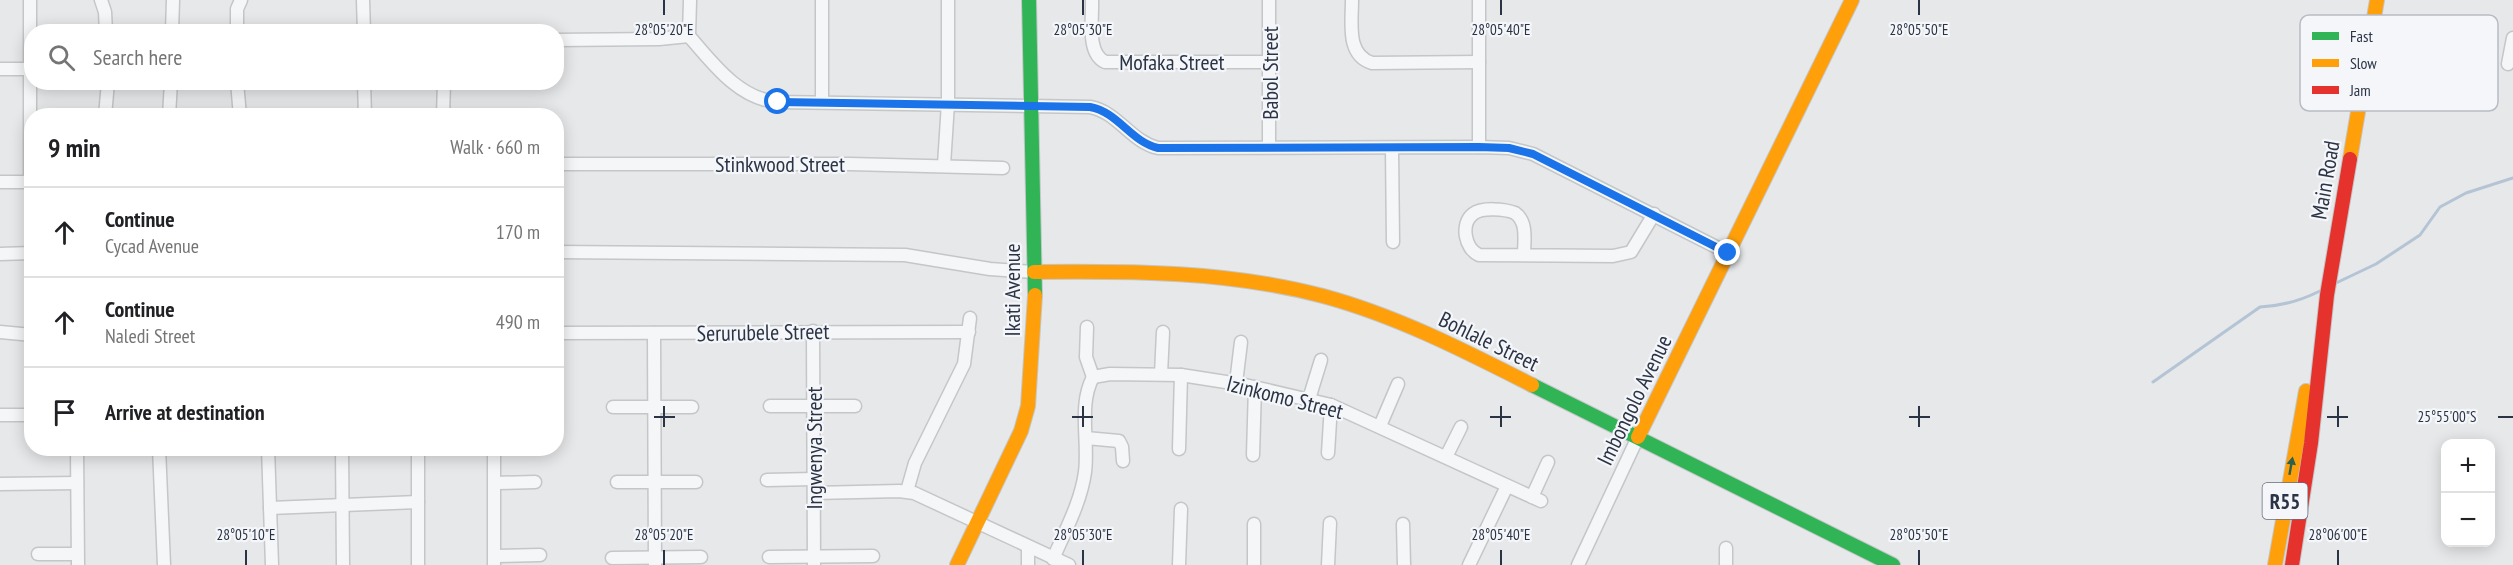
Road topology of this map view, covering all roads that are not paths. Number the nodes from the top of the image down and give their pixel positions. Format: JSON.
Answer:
{"nodes":[{"id":1,"x":30,"y":0,"type":"edge"},
{"id":2,"x":101,"y":0,"type":"edge"},
{"id":3,"x":173,"y":0,"type":"edge"},
{"id":4,"x":241,"y":0,"type":"edge"},
{"id":5,"x":363,"y":0,"type":"edge"},
{"id":6,"x":690,"y":0,"type":"edge"},
{"id":7,"x":822,"y":0,"type":"edge"},
{"id":8,"x":948,"y":0,"type":"edge"},
{"id":9,"x":1029,"y":0,"type":"edge"},
{"id":10,"x":1092,"y":0,"type":"edge"},
{"id":11,"x":1269,"y":0,"type":"edge"},
{"id":12,"x":1352,"y":0,"type":"edge"},
{"id":13,"x":1479,"y":0,"type":"edge"},
{"id":14,"x":1852,"y":0,"type":"edge"},
{"id":15,"x":2377,"y":0,"type":"edge"},
{"id":16,"x":2374,"y":15,"type":"edge"},
{"id":17,"x":30,"y":24,"type":"edge"},
{"id":18,"x":106,"y":24,"type":"edge"},
{"id":19,"x":172,"y":24,"type":"edge"},
{"id":20,"x":237,"y":24,"type":"edge"},
{"id":21,"x":364,"y":24,"type":"edge"},
{"id":22,"x":689,"y":36,"type":"junction"},
{"id":23,"x":2513,"y":38,"type":"edge"},
{"id":24,"x":564,"y":40,"type":"edge"},
{"id":25,"x":1270,"y":62,"type":"junction"},
{"id":26,"x":1479,"y":62,"type":"junction"},
{"id":27,"x":2508,"y":64,"type":"dead end"},
{"id":28,"x":0,"y":69,"type":"edge"},
{"id":29,"x":24,"y":69,"type":"edge"},
{"id":30,"x":30,"y":90,"type":"edge"},
{"id":31,"x":107,"y":90,"type":"edge"},
{"id":32,"x":171,"y":90,"type":"edge"},
{"id":33,"x":238,"y":90,"type":"edge"},
{"id":34,"x":364,"y":90,"type":"edge"},
{"id":35,"x":444,"y":90,"type":"edge"},
{"id":36,"x":822,"y":102,"type":"junction"},
{"id":37,"x":948,"y":103,"type":"junction"},
{"id":38,"x":1029,"y":105,"type":"junction"},
{"id":39,"x":30,"y":108,"type":"edge"},
{"id":40,"x":106,"y":108,"type":"edge"},
{"id":41,"x":170,"y":108,"type":"edge"},
{"id":42,"x":239,"y":108,"type":"edge"},
{"id":43,"x":364,"y":108,"type":"edge"},
{"id":44,"x":443,"y":108,"type":"edge"},
{"id":45,"x":2358,"y":111,"type":"edge"},
{"id":46,"x":1269,"y":147,"type":"junction"},
{"id":47,"x":1479,"y":147,"type":"junction"},
{"id":48,"x":1392,"y":149,"type":"junction"},
{"id":49,"x":564,"y":164,"type":"edge"},
{"id":50,"x":944,"y":165,"type":"junction"},
{"id":51,"x":1003,"y":168,"type":"dead end"},
{"id":52,"x":0,"y":182,"type":"edge"},
{"id":53,"x":24,"y":182,"type":"edge"},
{"id":54,"x":1654,"y":214,"type":"junction"},
{"id":55,"x":1393,"y":242,"type":"dead end"},
{"id":56,"x":564,"y":252,"type":"edge"},
{"id":57,"x":24,"y":253,"type":"edge"},
{"id":58,"x":1728,"y":253,"type":"junction"},
{"id":59,"x":0,"y":254,"type":"edge"},
{"id":60,"x":1524,"y":255,"type":"junction"},
{"id":61,"x":1034,"y":272,"type":"junction"},
{"id":62,"x":970,"y":318,"type":"dead end"},
{"id":63,"x":1087,"y":327,"type":"dead end"},
{"id":64,"x":813,"y":331,"type":"junction"},
{"id":65,"x":0,"y":332,"type":"edge"},
{"id":66,"x":969,"y":332,"type":"junction"},
{"id":67,"x":1163,"y":332,"type":"dead end"},
{"id":68,"x":2322,"y":332,"type":"junction"},
{"id":69,"x":564,"y":333,"type":"edge"},
{"id":70,"x":654,"y":333,"type":"junction"},
{"id":71,"x":24,"y":334,"type":"edge"},
{"id":72,"x":1241,"y":342,"type":"dead end"},
{"id":73,"x":1321,"y":360,"type":"dead end"},
{"id":74,"x":1161,"y":374,"type":"junction"},
{"id":75,"x":1181,"y":375,"type":"junction"},
{"id":76,"x":1093,"y":377,"type":"junction"},
{"id":77,"x":1236,"y":383,"type":"junction"},
{"id":78,"x":1398,"y":384,"type":"dead end"},
{"id":79,"x":1255,"y":387,"type":"junction"},
{"id":80,"x":1310,"y":399,"type":"junction"},
{"id":81,"x":1331,"y":405,"type":"junction"},
{"id":82,"x":770,"y":406,"type":"dead end"},
{"id":83,"x":855,"y":406,"type":"dead end"},
{"id":84,"x":613,"y":407,"type":"dead end"},
{"id":85,"x":654,"y":407,"type":"junction"},
{"id":86,"x":692,"y":407,"type":"dead end"},
{"id":87,"x":813,"y":407,"type":"junction"},
{"id":88,"x":0,"y":415,"type":"edge"},
{"id":89,"x":24,"y":415,"type":"edge"},
{"id":90,"x":1380,"y":426,"type":"junction"},
{"id":91,"x":1461,"y":427,"type":"dead end"},
{"id":92,"x":1638,"y":437,"type":"junction"},
{"id":93,"x":1086,"y":438,"type":"junction"},
{"id":94,"x":1179,"y":449,"type":"dead end"},
{"id":95,"x":1328,"y":453,"type":"dead end"},
{"id":96,"x":1253,"y":455,"type":"dead end"},
{"id":97,"x":77,"y":456,"type":"edge"},
{"id":98,"x":159,"y":456,"type":"edge"},
{"id":99,"x":268,"y":456,"type":"edge"},
{"id":100,"x":342,"y":456,"type":"edge"},
{"id":101,"x":418,"y":456,"type":"edge"},
{"id":102,"x":495,"y":456,"type":"edge"},
{"id":103,"x":1446,"y":457,"type":"junction"},
{"id":104,"x":1123,"y":461,"type":"dead end"},
{"id":105,"x":1548,"y":462,"type":"dead end"},
{"id":106,"x":814,"y":479,"type":"junction"},
{"id":107,"x":767,"y":480,"type":"dead end"},
{"id":108,"x":536,"y":482,"type":"dead end"},
{"id":109,"x":617,"y":482,"type":"dead end"},
{"id":110,"x":654,"y":482,"type":"junction"},
{"id":111,"x":696,"y":482,"type":"dead end"},
{"id":112,"x":77,"y":483,"type":"junction"},
{"id":113,"x":495,"y":483,"type":"junction"},
{"id":114,"x":0,"y":484,"type":"edge"},
{"id":115,"x":1507,"y":486,"type":"junction"},
{"id":116,"x":907,"y":491,"type":"junction"},
{"id":117,"x":815,"y":493,"type":"junction"},
{"id":118,"x":418,"y":502,"type":"junction"},
{"id":119,"x":342,"y":504,"type":"junction"},
{"id":120,"x":270,"y":508,"type":"junction"},
{"id":121,"x":1181,"y":509,"type":"dead end"},
{"id":122,"x":1330,"y":523,"type":"dead end"},
{"id":123,"x":978,"y":524,"type":"junction"},
{"id":124,"x":1254,"y":524,"type":"dead end"},
{"id":125,"x":1403,"y":524,"type":"dead end"},
{"id":126,"x":1028,"y":548,"type":"junction"},
{"id":127,"x":1726,"y":548,"type":"dead end"},
{"id":128,"x":38,"y":554,"type":"dead end"},
{"id":129,"x":540,"y":555,"type":"dead end"},
{"id":130,"x":873,"y":556,"type":"dead end"},
{"id":131,"x":701,"y":557,"type":"dead end"},
{"id":132,"x":769,"y":557,"type":"dead end"},
{"id":133,"x":612,"y":558,"type":"dead end"},
{"id":134,"x":78,"y":559,"type":"edge"},
{"id":135,"x":1053,"y":559,"type":"junction"},
{"id":136,"x":495,"y":560,"type":"edge"},
{"id":137,"x":655,"y":561,"type":"edge"},
{"id":138,"x":814,"y":561,"type":"edge"},
{"id":139,"x":164,"y":565,"type":"edge"},
{"id":140,"x":272,"y":565,"type":"edge"},
{"id":141,"x":342,"y":565,"type":"edge"},
{"id":142,"x":418,"y":565,"type":"edge"},
{"id":143,"x":957,"y":565,"type":"edge"},
{"id":144,"x":1028,"y":565,"type":"edge"},
{"id":145,"x":1070,"y":565,"type":"edge"},
{"id":146,"x":1179,"y":565,"type":"edge"},
{"id":147,"x":1254,"y":565,"type":"edge"},
{"id":148,"x":1328,"y":565,"type":"edge"},
{"id":149,"x":1404,"y":565,"type":"edge"},
{"id":150,"x":1469,"y":565,"type":"edge"},
{"id":151,"x":1578,"y":565,"type":"edge"},
{"id":152,"x":1726,"y":565,"type":"edge"},
{"id":153,"x":1893,"y":565,"type":"edge"},
{"id":154,"x":2275,"y":565,"type":"edge"},
{"id":155,"x":2292,"y":565,"type":"edge"}],
"edges":[{"from":1,"to":17,"type":"street"},
{"from":2,"to":18,"type":"street"},
{"from":3,"to":19,"type":"street"},
{"from":4,"to":20,"type":"street"},
{"from":5,"to":21,"type":"street"},
{"from":6,"to":22,"type":"street"},
{"from":7,"to":36,"type":"street"},
{"from":8,"to":37,"type":"street"},
{"from":9,"to":38,"type":"street","name":"Ikati Avenue"},
{"from":10,"to":25,"type":"street","name":"Mofaka Street"},
{"from":11,"to":25,"type":"street","name":"Babol Street"},
{"from":12,"to":26,"type":"street"},
{"from":13,"to":26,"type":"street"},
{"from":14,"to":58,"type":"street"},
{"from":15,"to":16,"type":"street","name":"Main Road","number":"R55"},
{"from":22,"to":24,"type":"street"},
{"from":22,"to":36,"type":"street"},
{"from":23,"to":27,"type":"street"},
{"from":25,"to":46,"type":"street","name":"Babol Street"},
{"from":26,"to":47,"type":"street"},
{"from":28,"to":29,"type":"street"},
{"from":30,"to":39,"type":"street"},
{"from":31,"to":40,"type":"street"},
{"from":32,"to":41,"type":"street"},
{"from":33,"to":42,"type":"street"},
{"from":34,"to":43,"type":"street"},
{"from":35,"to":44,"type":"street"},
{"from":36,"to":37,"type":"street"},
{"from":37,"to":38,"type":"street"},
{"from":37,"to":50,"type":"street"},
{"from":38,"to":46,"type":"street"},
{"from":38,"to":61,"type":"street","name":"Ikati Avenue"},
{"from":45,"to":68,"type":"street","name":"Main Road","number":"R55"},
{"from":46,"to":48,"type":"street"},
{"from":47,"to":48,"type":"street"},
{"from":47,"to":54,"type":"street"},
{"from":48,"to":55,"type":"street"},
{"from":49,"to":50,"type":"street","name":"Stinkwood Street"},
{"from":50,"to":51,"type":"street","name":"Stinkwood Street"},
{"from":52,"to":53,"type":"street"},
{"from":54,"to":58,"type":"street"},
{"from":54,"to":60,"type":"street"},
{"from":56,"to":61,"type":"street"},
{"from":57,"to":59,"type":"street"},
{"from":58,"to":92,"type":"street","name":"Imbongolo Avenue"},
{"from":60,"to":60,"type":"street"},
{"from":61,"to":92,"type":"street","name":"Bohlale Street"},
{"from":61,"to":123,"type":"street","name":"Ikati Avenue"},
{"from":62,"to":66,"type":"street"},
{"from":63,"to":76,"type":"street"},
{"from":64,"to":66,"type":"street","name":"Serurubele Street"},
{"from":64,"to":70,"type":"street","name":"Serurubele Street"},
{"from":64,"to":87,"type":"street","name":"Ingwenya Street"},
{"from":65,"to":71,"type":"street"},
{"from":66,"to":116,"type":"street"},
{"from":67,"to":74,"type":"street"},
{"from":154,"to":68,"type":"street","name":"Main Road","number":"R55","one_way":true},
{"from":68,"to":155,"type":"street","name":"Main Road","number":"R55"},
{"from":69,"to":70,"type":"street","name":"Serurubele Street"},
{"from":70,"to":85,"type":"street"},
{"from":72,"to":77,"type":"street"},
{"from":73,"to":80,"type":"street"},
{"from":74,"to":75,"type":"street","name":"Izinkomo Street"},
{"from":74,"to":76,"type":"street","name":"Izinkomo Street"},
{"from":75,"to":77,"type":"street","name":"Izinkomo Street"},
{"from":75,"to":94,"type":"street"},
{"from":76,"to":93,"type":"street"},
{"from":77,"to":79,"type":"street","name":"Izinkomo Street"},
{"from":78,"to":90,"type":"street"},
{"from":79,"to":80,"type":"street","name":"Izinkomo Street"},
{"from":79,"to":96,"type":"street"},
{"from":80,"to":81,"type":"street","name":"Izinkomo Street"},
{"from":81,"to":90,"type":"street","name":"Izinkomo Street"},
{"from":81,"to":95,"type":"street"},
{"from":82,"to":87,"type":"street"},
{"from":83,"to":87,"type":"street"},
{"from":84,"to":85,"type":"street"},
{"from":85,"to":86,"type":"street"},
{"from":85,"to":110,"type":"street"},
{"from":87,"to":106,"type":"street","name":"Ingwenya Street"},
{"from":88,"to":89,"type":"street"},
{"from":90,"to":103,"type":"street","name":"Izinkomo Street"},
{"from":91,"to":103,"type":"street"},
{"from":92,"to":151,"type":"street","name":"Imbongolo Avenue"},
{"from":92,"to":153,"type":"street","name":"Bohlale Street"},
{"from":93,"to":104,"type":"street"},
{"from":93,"to":135,"type":"street"},
{"from":97,"to":112,"type":"street"},
{"from":98,"to":139,"type":"street"},
{"from":99,"to":120,"type":"street"},
{"from":100,"to":119,"type":"street"},
{"from":101,"to":118,"type":"street"},
{"from":102,"to":113,"type":"street"},
{"from":103,"to":115,"type":"street","name":"Izinkomo Street"},
{"from":105,"to":115,"type":"street","name":"Izinkomo Street"},
{"from":106,"to":107,"type":"street"},
{"from":106,"to":117,"type":"street","name":"Ingwenya Street"},
{"from":108,"to":113,"type":"street"},
{"from":109,"to":110,"type":"street"},
{"from":110,"to":111,"type":"street"},
{"from":110,"to":137,"type":"street"},
{"from":112,"to":114,"type":"street"},
{"from":112,"to":134,"type":"street"},
{"from":113,"to":136,"type":"street"},
{"from":115,"to":150,"type":"street"},
{"from":116,"to":117,"type":"street"},
{"from":116,"to":123,"type":"street"},
{"from":117,"to":138,"type":"street","name":"Ingwenya Street"},
{"from":118,"to":119,"type":"street"},
{"from":118,"to":142,"type":"street"},
{"from":119,"to":120,"type":"street"},
{"from":119,"to":141,"type":"street"},
{"from":120,"to":140,"type":"street"},
{"from":121,"to":146,"type":"street"},
{"from":122,"to":148,"type":"street"},
{"from":123,"to":126,"type":"street"},
{"from":123,"to":143,"type":"street","name":"Ikati Avenue"},
{"from":124,"to":147,"type":"street"},
{"from":125,"to":149,"type":"street"},
{"from":126,"to":135,"type":"street"},
{"from":126,"to":144,"type":"street"},
{"from":127,"to":152,"type":"street"},
{"from":128,"to":134,"type":"street"},
{"from":129,"to":136,"type":"street"},
{"from":130,"to":138,"type":"street"},
{"from":131,"to":137,"type":"street"},
{"from":132,"to":138,"type":"street"},
{"from":133,"to":137,"type":"street"},
{"from":135,"to":145,"type":"street"}]}
